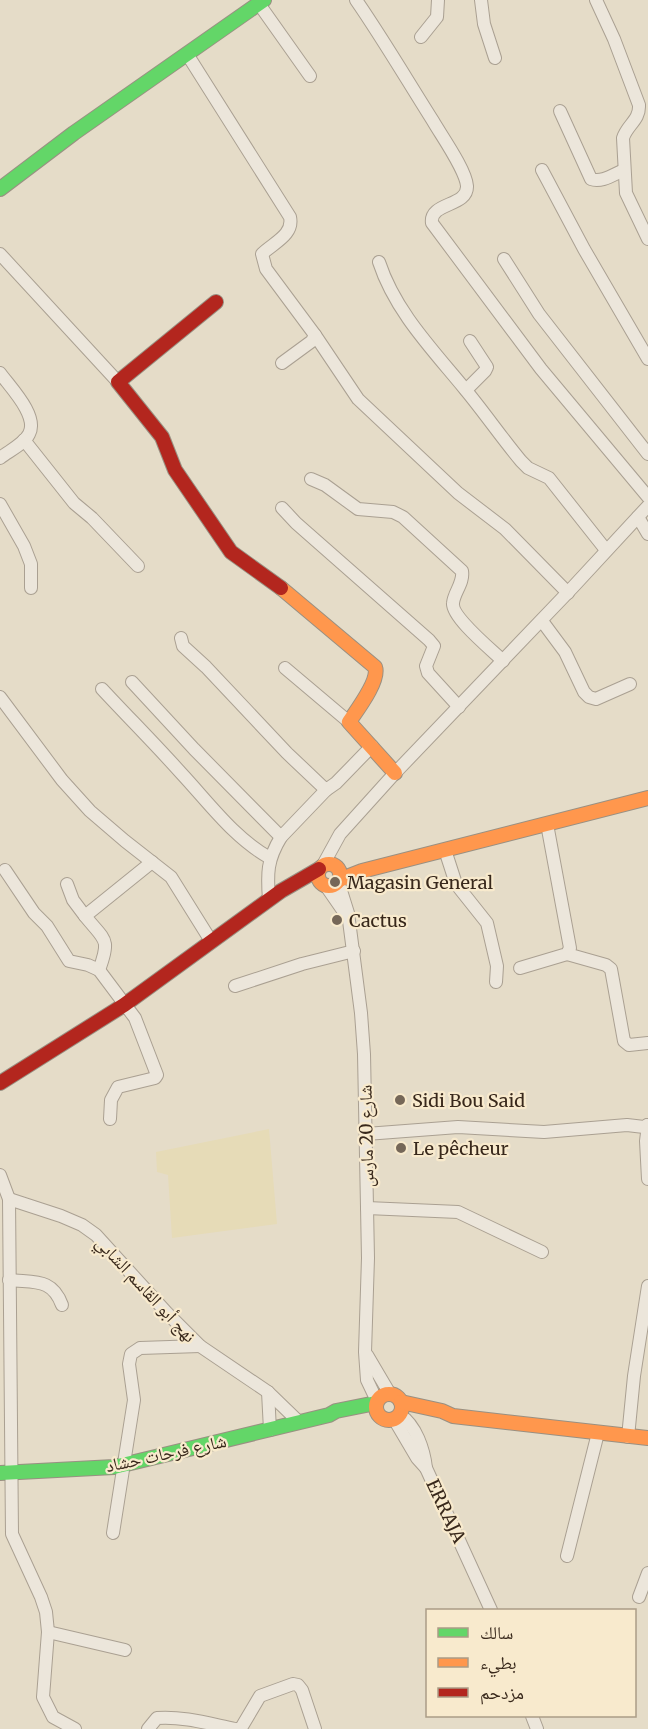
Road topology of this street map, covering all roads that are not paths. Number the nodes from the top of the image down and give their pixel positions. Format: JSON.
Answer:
{"nodes":[{"id":1,"x":356,"y":0,"type":"edge"},
{"id":2,"x":438,"y":0,"type":"edge"},
{"id":3,"x":481,"y":0,"type":"edge"},
{"id":4,"x":596,"y":0,"type":"edge"},
{"id":5,"x":262,"y":2,"type":"edge"},
{"id":6,"x":421,"y":37,"type":"dead end"},
{"id":7,"x":187,"y":54,"type":"junction"},
{"id":8,"x":495,"y":58,"type":"dead end"},
{"id":9,"x":310,"y":76,"type":"dead end"},
{"id":10,"x":560,"y":111,"type":"dead end"},
{"id":11,"x":624,"y":170,"type":"junction"},
{"id":12,"x":542,"y":171,"type":"dead end"},
{"id":13,"x":0,"y":189,"type":"edge"},
{"id":14,"x":648,"y":240,"type":"edge"},
{"id":15,"x":0,"y":254,"type":"edge"},
{"id":16,"x":504,"y":259,"type":"dead end"},
{"id":17,"x":379,"y":262,"type":"dead end"},
{"id":18,"x":216,"y":302,"type":"dead end"},
{"id":19,"x":315,"y":335,"type":"junction"},
{"id":20,"x":470,"y":340,"type":"dead end"},
{"id":21,"x":648,"y":358,"type":"edge"},
{"id":22,"x":282,"y":363,"type":"dead end"},
{"id":23,"x":0,"y":373,"type":"edge"},
{"id":24,"x":118,"y":382,"type":"junction"},
{"id":25,"x":466,"y":390,"type":"junction"},
{"id":26,"x":24,"y":440,"type":"junction"},
{"id":27,"x":648,"y":454,"type":"edge"},
{"id":28,"x":0,"y":458,"type":"edge"},
{"id":29,"x":311,"y":479,"type":"dead end"},
{"id":30,"x":648,"y":497,"type":"edge"},
{"id":31,"x":0,"y":504,"type":"edge"},
{"id":32,"x":648,"y":506,"type":"edge"},
{"id":33,"x":282,"y":508,"type":"dead end"},
{"id":34,"x":638,"y":518,"type":"junction"},
{"id":35,"x":648,"y":534,"type":"edge"},
{"id":36,"x":606,"y":550,"type":"junction"},
{"id":37,"x":138,"y":566,"type":"dead end"},
{"id":38,"x":32,"y":588,"type":"dead end"},
{"id":39,"x":568,"y":593,"type":"junction"},
{"id":40,"x":542,"y":621,"type":"junction"},
{"id":41,"x":181,"y":638,"type":"dead end"},
{"id":42,"x":503,"y":661,"type":"junction"},
{"id":43,"x":285,"y":668,"type":"dead end"},
{"id":44,"x":132,"y":682,"type":"dead end"},
{"id":45,"x":630,"y":684,"type":"dead end"},
{"id":46,"x":102,"y":689,"type":"dead end"},
{"id":47,"x":0,"y":697,"type":"edge"},
{"id":48,"x":459,"y":707,"type":"junction"},
{"id":49,"x":349,"y":722,"type":"junction"},
{"id":50,"x":372,"y":746,"type":"junction"},
{"id":51,"x":395,"y":773,"type":"junction"},
{"id":52,"x":326,"y":790,"type":"junction"},
{"id":53,"x":648,"y":798,"type":"edge"},
{"id":54,"x":547,"y":824,"type":"junction"},
{"id":55,"x":281,"y":837,"type":"junction"},
{"id":56,"x":445,"y":850,"type":"junction"},
{"id":57,"x":270,"y":858,"type":"junction"},
{"id":58,"x":152,"y":862,"type":"junction"},
{"id":59,"x":5,"y":870,"type":"dead end"},
{"id":60,"x":329,"y":876,"type":"junction"},
{"id":61,"x":67,"y":884,"type":"dead end"},
{"id":62,"x":271,"y":899,"type":"junction"},
{"id":63,"x":85,"y":916,"type":"junction"},
{"id":64,"x":211,"y":941,"type":"junction"},
{"id":65,"x":354,"y":951,"type":"junction"},
{"id":66,"x":567,"y":954,"type":"junction"},
{"id":67,"x":520,"y":968,"type":"dead end"},
{"id":68,"x":99,"y":970,"type":"junction"},
{"id":69,"x":496,"y":982,"type":"dead end"},
{"id":70,"x":235,"y":986,"type":"dead end"},
{"id":71,"x":124,"y":1005,"type":"junction"},
{"id":72,"x":648,"y":1043,"type":"edge"},
{"id":73,"x":0,"y":1083,"type":"edge"},
{"id":74,"x":110,"y":1119,"type":"dead end"},
{"id":75,"x":648,"y":1125,"type":"edge"},
{"id":76,"x":366,"y":1134,"type":"junction"},
{"id":77,"x":0,"y":1174,"type":"edge"},
{"id":78,"x":648,"y":1179,"type":"edge"},
{"id":79,"x":9,"y":1199,"type":"junction"},
{"id":80,"x":367,"y":1208,"type":"junction"},
{"id":81,"x":542,"y":1252,"type":"dead end"},
{"id":82,"x":9,"y":1280,"type":"junction"},
{"id":83,"x":648,"y":1286,"type":"edge"},
{"id":84,"x":62,"y":1305,"type":"dead end"},
{"id":85,"x":200,"y":1346,"type":"junction"},
{"id":86,"x":365,"y":1352,"type":"junction"},
{"id":87,"x":268,"y":1392,"type":"junction"},
{"id":88,"x":376,"y":1406,"type":"junction"},
{"id":89,"x":397,"y":1409,"type":"junction"},
{"id":90,"x":299,"y":1422,"type":"junction"},
{"id":91,"x":270,"y":1430,"type":"junction"},
{"id":92,"x":598,"y":1433,"type":"junction"},
{"id":93,"x":628,"y":1437,"type":"junction"},
{"id":94,"x":648,"y":1438,"type":"edge"},
{"id":95,"x":125,"y":1464,"type":"junction"},
{"id":96,"x":5,"y":1473,"type":"edge"},
{"id":97,"x":113,"y":1533,"type":"dead end"},
{"id":98,"x":567,"y":1556,"type":"dead end"},
{"id":99,"x":648,"y":1573,"type":"edge"},
{"id":100,"x":639,"y":1597,"type":"dead end"},
{"id":101,"x":490,"y":1609,"type":"edge"},
{"id":102,"x":48,"y":1632,"type":"junction"},
{"id":103,"x":125,"y":1650,"type":"dead end"},
{"id":104,"x":75,"y":1729,"type":"edge"},
{"id":105,"x":148,"y":1729,"type":"edge"},
{"id":106,"x":236,"y":1729,"type":"edge"},
{"id":107,"x":315,"y":1729,"type":"edge"}],
"edges":[{"from":1,"to":30,"type":"street"},
{"from":2,"to":6,"type":"street"},
{"from":3,"to":8,"type":"street"},
{"from":4,"to":11,"type":"street"},
{"from":5,"to":7,"type":"main road"},
{"from":5,"to":9,"type":"street"},
{"from":7,"to":13,"type":"main road"},
{"from":7,"to":19,"type":"street"},
{"from":10,"to":11,"type":"street"},
{"from":11,"to":14,"type":"street"},
{"from":12,"to":21,"type":"street"},
{"from":15,"to":24,"type":"street"},
{"from":16,"to":27,"type":"street"},
{"from":17,"to":25,"type":"street"},
{"from":18,"to":24,"type":"main road"},
{"from":19,"to":22,"type":"street"},
{"from":19,"to":39,"type":"street"},
{"from":20,"to":25,"type":"street"},
{"from":23,"to":26,"type":"street"},
{"from":24,"to":49,"type":"main road"},
{"from":25,"to":36,"type":"street"},
{"from":26,"to":28,"type":"street"},
{"from":26,"to":37,"type":"street"},
{"from":29,"to":42,"type":"street"},
{"from":31,"to":38,"type":"street"},
{"from":32,"to":34,"type":"street"},
{"from":33,"to":48,"type":"street"},
{"from":34,"to":35,"type":"street"},
{"from":34,"to":36,"type":"street"},
{"from":36,"to":39,"type":"street"},
{"from":39,"to":40,"type":"street"},
{"from":40,"to":42,"type":"street"},
{"from":40,"to":45,"type":"street"},
{"from":41,"to":52,"type":"street"},
{"from":42,"to":48,"type":"street"},
{"from":43,"to":49,"type":"street"},
{"from":44,"to":55,"type":"street"},
{"from":46,"to":57,"type":"street"},
{"from":47,"to":58,"type":"street"},
{"from":48,"to":51,"type":"street"},
{"from":49,"to":50,"type":"main road"},
{"from":50,"to":51,"type":"main road"},
{"from":50,"to":52,"type":"street"},
{"from":51,"to":60,"type":"street"},
{"from":52,"to":55,"type":"street"},
{"from":53,"to":54,"type":"main road"},
{"from":54,"to":56,"type":"main road"},
{"from":54,"to":66,"type":"street"},
{"from":55,"to":57,"type":"street"},
{"from":56,"to":60,"type":"main road"},
{"from":56,"to":69,"type":"street"},
{"from":57,"to":62,"type":"street"},
{"from":58,"to":63,"type":"street"},
{"from":58,"to":64,"type":"street"},
{"from":59,"to":68,"type":"street"},
{"from":60,"to":62,"type":"main road"},
{"from":60,"to":65,"type":"street","name":"شارع 20 مارس"},
{"from":61,"to":63,"type":"street"},
{"from":62,"to":64,"type":"main road"},
{"from":63,"to":68,"type":"street"},
{"from":64,"to":71,"type":"main road"},
{"from":65,"to":70,"type":"street"},
{"from":65,"to":76,"type":"street","name":"شارع 20 مارس"},
{"from":66,"to":67,"type":"street"},
{"from":66,"to":72,"type":"street"},
{"from":68,"to":71,"type":"street"},
{"from":71,"to":73,"type":"main road"},
{"from":71,"to":74,"type":"street"},
{"from":75,"to":76,"type":"street"},
{"from":75,"to":78,"type":"street"},
{"from":76,"to":80,"type":"street","name":"شارع 20 مارس"},
{"from":77,"to":79,"type":"street"},
{"from":79,"to":82,"type":"street"},
{"from":79,"to":85,"type":"street","name":"نهج أبو القاسم الشابي"},
{"from":80,"to":81,"type":"street"},
{"from":80,"to":86,"type":"street","name":"شارع 20 مارس"},
{"from":82,"to":84,"type":"street"},
{"from":82,"to":96,"type":"street"},
{"from":83,"to":93,"type":"street"},
{"from":85,"to":87,"type":"street","name":"نهج أبو القاسم الشابي"},
{"from":85,"to":95,"type":"street"},
{"from":86,"to":88,"type":"street","name":"شارع 20 مارس"},
{"from":86,"to":89,"type":"street"},
{"from":87,"to":90,"type":"street","name":"نهج أبو القاسم الشابي"},
{"from":87,"to":91,"type":"street"},
{"from":88,"to":89,"type":"main road"},
{"from":88,"to":89,"type":"main road"},
{"from":88,"to":90,"type":"main road","name":"شارع فرحات حشاد"},
{"from":89,"to":92,"type":"main road"},
{"from":89,"to":101,"type":"street","name":"ERRAJA"},
{"from":90,"to":91,"type":"main road","name":"شارع فرحات حشاد"},
{"from":91,"to":95,"type":"main road","name":"شارع فرحات حشاد"},
{"from":92,"to":93,"type":"main road"},
{"from":92,"to":98,"type":"street"},
{"from":93,"to":94,"type":"main road"},
{"from":95,"to":96,"type":"main road","name":"شارع فرحات حشاد"},
{"from":95,"to":97,"type":"street"},
{"from":96,"to":102,"type":"street"},
{"from":99,"to":100,"type":"street"},
{"from":102,"to":103,"type":"street"},
{"from":102,"to":104,"type":"street"},
{"from":105,"to":106,"type":"street"},
{"from":106,"to":107,"type":"street"}]}
